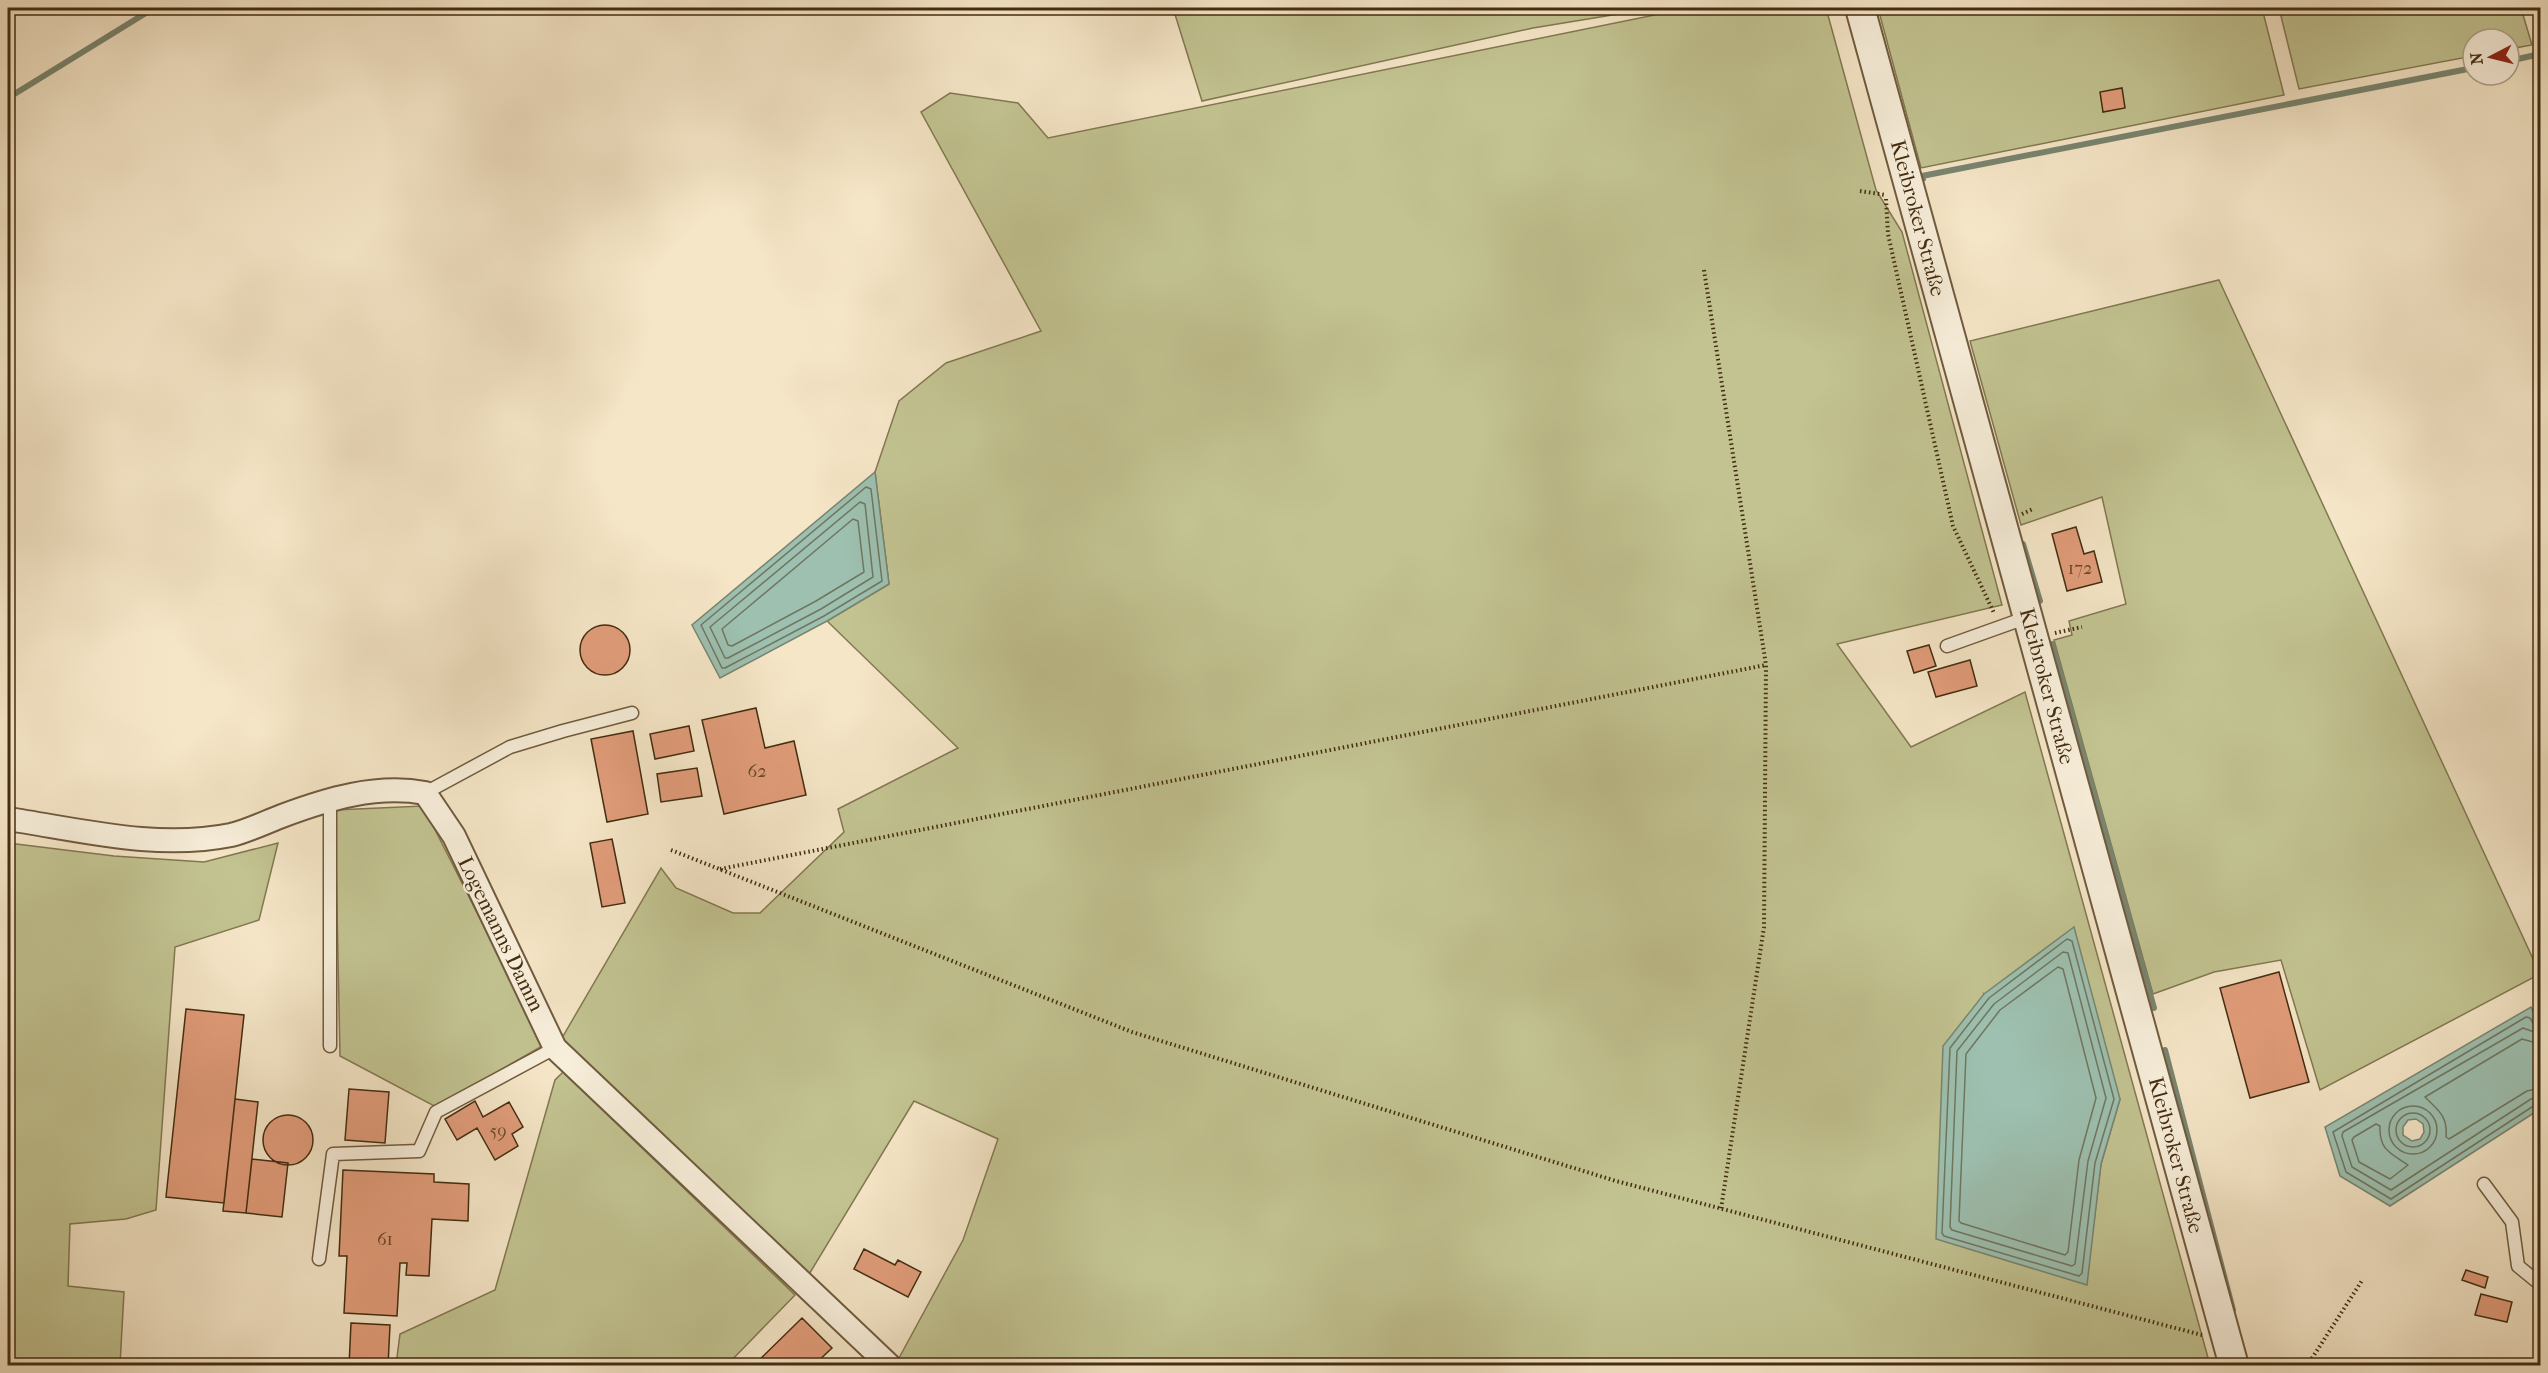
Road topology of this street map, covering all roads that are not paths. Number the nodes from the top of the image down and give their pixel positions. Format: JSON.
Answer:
{"nodes":[{"id":1,"x":1860,"y":8,"type":"edge"},
{"id":2,"x":2028,"y":617,"type":"junction"},
{"id":3,"x":1947,"y":646,"type":"dead end"},
{"id":4,"x":632,"y":713,"type":"dead end"},
{"id":5,"x":425,"y":793,"type":"junction"},
{"id":6,"x":330,"y":801,"type":"junction"},
{"id":7,"x":8,"y":819,"type":"edge"},
{"id":8,"x":330,"y":1046,"type":"dead end"},
{"id":9,"x":555,"y":1048,"type":"junction"},
{"id":10,"x":2484,"y":1184,"type":"dead end"},
{"id":11,"x":319,"y":1259,"type":"dead end"},
{"id":12,"x":2541,"y":1284,"type":"edge"},
{"id":13,"x":890,"y":1365,"type":"edge"},
{"id":14,"x":2234,"y":1365,"type":"edge"}],
"edges":[{"from":1,"to":2,"type":"street","name":"Kleibroker Straße"},
{"from":2,"to":3,"type":"lane"},
{"from":2,"to":14,"type":"street","name":"Kleibroker Straße"},
{"from":4,"to":5,"type":"lane"},
{"from":5,"to":6,"type":"street"},
{"from":5,"to":9,"type":"street","name":"Logemanns Damm"},
{"from":6,"to":7,"type":"street"},
{"from":6,"to":8,"type":"lane"},
{"from":9,"to":11,"type":"lane"},
{"from":9,"to":13,"type":"street","name":"Logemanns Damm"},
{"from":10,"to":12,"type":"lane"}]}
